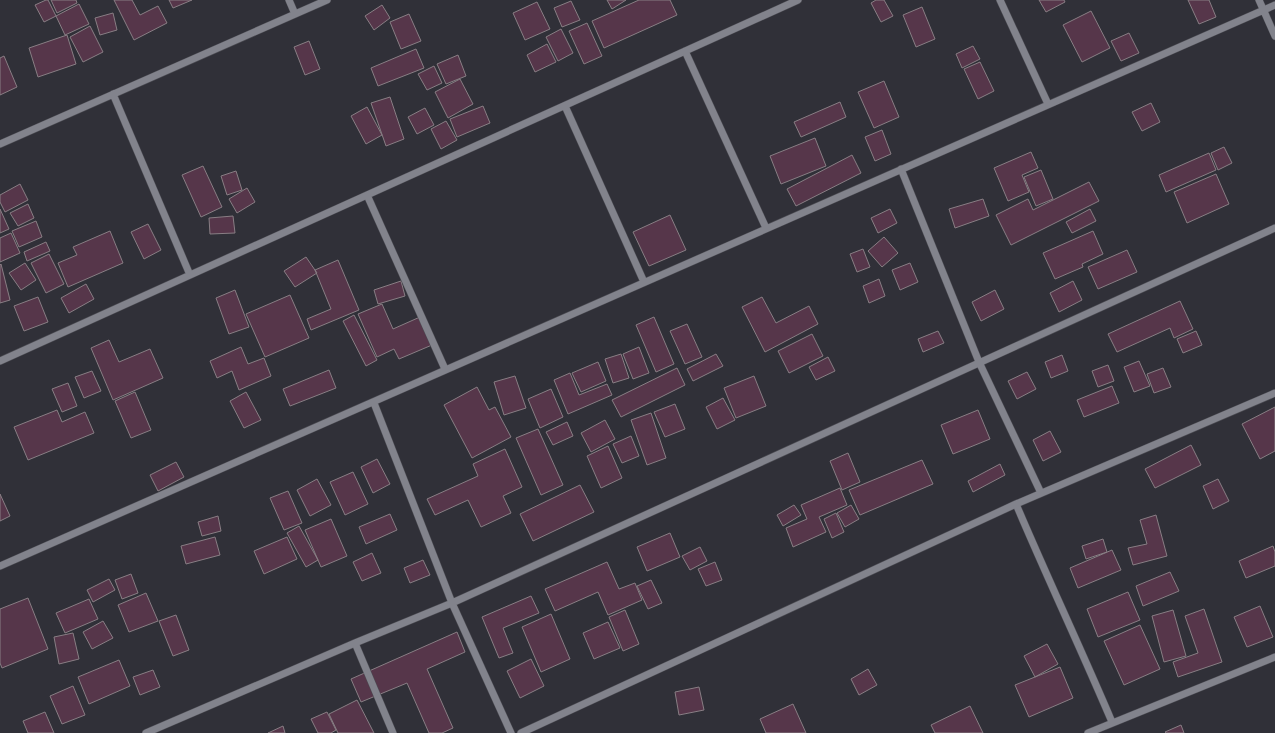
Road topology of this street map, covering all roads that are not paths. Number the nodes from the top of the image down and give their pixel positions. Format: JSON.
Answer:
{"nodes":[{"id":1,"x":289,"y":0,"type":"edge"},
{"id":2,"x":327,"y":0,"type":"edge"},
{"id":3,"x":798,"y":0,"type":"edge"},
{"id":4,"x":1000,"y":0,"type":"edge"},
{"id":5,"x":1259,"y":0,"type":"edge"},
{"id":6,"x":1275,"y":5,"type":"edge"},
{"id":7,"x":1264,"y":10,"type":"junction"},
{"id":8,"x":295,"y":14,"type":"junction"},
{"id":9,"x":1275,"y":36,"type":"edge"},
{"id":10,"x":685,"y":51,"type":"junction"},
{"id":11,"x":113,"y":94,"type":"junction"},
{"id":12,"x":1048,"y":104,"type":"junction"},
{"id":13,"x":565,"y":106,"type":"junction"},
{"id":14,"x":0,"y":144,"type":"edge"},
{"id":15,"x":901,"y":169,"type":"junction"},
{"id":16,"x":367,"y":195,"type":"junction"},
{"id":17,"x":766,"y":228,"type":"junction"},
{"id":18,"x":1275,"y":228,"type":"edge"},
{"id":19,"x":190,"y":275,"type":"junction"},
{"id":20,"x":644,"y":282,"type":"junction"},
{"id":21,"x":0,"y":361,"type":"edge"},
{"id":22,"x":979,"y":362,"type":"junction"},
{"id":23,"x":445,"y":369,"type":"junction"},
{"id":24,"x":1275,"y":393,"type":"edge"},
{"id":25,"x":374,"y":403,"type":"junction"},
{"id":26,"x":1041,"y":493,"type":"junction"},
{"id":27,"x":1016,"y":504,"type":"junction"},
{"id":28,"x":0,"y":566,"type":"edge"},
{"id":29,"x":452,"y":603,"type":"junction"},
{"id":30,"x":355,"y":642,"type":"junction"},
{"id":31,"x":1275,"y":657,"type":"edge"},
{"id":32,"x":1112,"y":722,"type":"junction"},
{"id":33,"x":146,"y":733,"type":"edge"},
{"id":34,"x":393,"y":733,"type":"edge"},
{"id":35,"x":510,"y":733,"type":"edge"},
{"id":36,"x":521,"y":733,"type":"edge"},
{"id":37,"x":1088,"y":733,"type":"edge"}],
"edges":[{"from":1,"to":8,"type":"street"},
{"from":2,"to":8,"type":"street"},
{"from":3,"to":10,"type":"street"},
{"from":4,"to":12,"type":"street"},
{"from":5,"to":7,"type":"street"},
{"from":6,"to":7,"type":"street"},
{"from":7,"to":9,"type":"street"},
{"from":7,"to":12,"type":"street"},
{"from":8,"to":11,"type":"street"},
{"from":10,"to":13,"type":"street"},
{"from":10,"to":17,"type":"street"},
{"from":11,"to":14,"type":"street"},
{"from":11,"to":19,"type":"street"},
{"from":12,"to":15,"type":"street"},
{"from":13,"to":16,"type":"street"},
{"from":13,"to":20,"type":"street"},
{"from":15,"to":17,"type":"street"},
{"from":15,"to":22,"type":"street"},
{"from":16,"to":19,"type":"street"},
{"from":16,"to":23,"type":"street"},
{"from":17,"to":20,"type":"street"},
{"from":18,"to":22,"type":"street"},
{"from":19,"to":21,"type":"street"},
{"from":20,"to":23,"type":"street"},
{"from":22,"to":26,"type":"street"},
{"from":22,"to":29,"type":"street"},
{"from":23,"to":25,"type":"street"},
{"from":24,"to":26,"type":"street"},
{"from":25,"to":28,"type":"street"},
{"from":25,"to":29,"type":"street"},
{"from":26,"to":27,"type":"street"},
{"from":27,"to":32,"type":"street"},
{"from":27,"to":36,"type":"street"},
{"from":29,"to":30,"type":"street"},
{"from":29,"to":35,"type":"street"},
{"from":30,"to":33,"type":"street"},
{"from":30,"to":34,"type":"street"},
{"from":31,"to":32,"type":"street"},
{"from":32,"to":37,"type":"street"}]}
